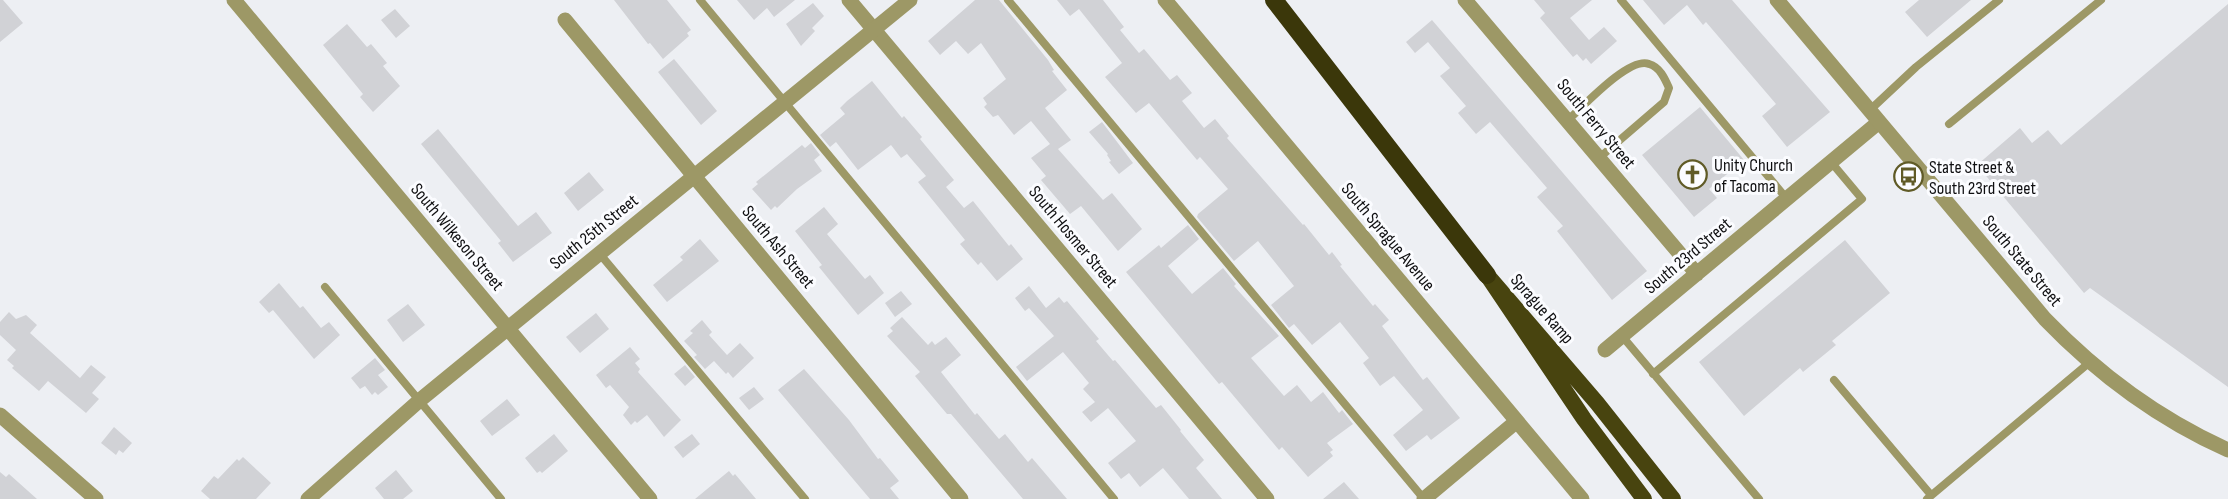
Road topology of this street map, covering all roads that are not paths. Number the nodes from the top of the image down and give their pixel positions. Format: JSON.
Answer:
{"nodes":[{"id":1,"x":234,"y":0,"type":"edge"},
{"id":2,"x":700,"y":0,"type":"edge"},
{"id":3,"x":849,"y":0,"type":"edge"},
{"id":4,"x":910,"y":0,"type":"edge"},
{"id":5,"x":1008,"y":0,"type":"edge"},
{"id":6,"x":1165,"y":0,"type":"edge"},
{"id":7,"x":1274,"y":0,"type":"edge"},
{"id":8,"x":1465,"y":0,"type":"edge"},
{"id":9,"x":1621,"y":0,"type":"edge"},
{"id":10,"x":1777,"y":0,"type":"edge"},
{"id":11,"x":1999,"y":0,"type":"edge"},
{"id":12,"x":2101,"y":0,"type":"edge"},
{"id":13,"x":564,"y":20,"type":"dead end"},
{"id":14,"x":874,"y":30,"type":"junction"},
{"id":15,"x":785,"y":103,"type":"junction"},
{"id":16,"x":1874,"y":116,"type":"junction"},
{"id":17,"x":1567,"y":121,"type":"junction"},
{"id":18,"x":1949,"y":124,"type":"dead end"},
{"id":19,"x":1599,"y":158,"type":"junction"},
{"id":20,"x":1831,"y":162,"type":"junction"},
{"id":21,"x":694,"y":176,"type":"junction"},
{"id":22,"x":1787,"y":199,"type":"junction"},
{"id":23,"x":599,"y":253,"type":"junction"},
{"id":24,"x":1697,"y":274,"type":"junction"},
{"id":25,"x":1487,"y":275,"type":"junction"},
{"id":26,"x":325,"y":287,"type":"dead end"},
{"id":27,"x":507,"y":328,"type":"junction"},
{"id":28,"x":1622,"y":336,"type":"junction"},
{"id":29,"x":1605,"y":351,"type":"dead end"},
{"id":30,"x":2090,"y":362,"type":"junction"},
{"id":31,"x":1653,"y":374,"type":"junction"},
{"id":32,"x":1834,"y":380,"type":"dead end"},
{"id":33,"x":420,"y":400,"type":"junction"},
{"id":34,"x":0,"y":416,"type":"edge"},
{"id":35,"x":1517,"y":421,"type":"junction"},
{"id":36,"x":2228,"y":450,"type":"edge"},
{"id":37,"x":316,"y":496,"type":"edge"},
{"id":38,"x":1929,"y":497,"type":"edge"},
{"id":39,"x":96,"y":499,"type":"edge"},
{"id":40,"x":501,"y":499,"type":"edge"},
{"id":41,"x":650,"y":499,"type":"edge"},
{"id":42,"x":805,"y":499,"type":"edge"},
{"id":43,"x":961,"y":499,"type":"edge"},
{"id":44,"x":1114,"y":499,"type":"edge"},
{"id":45,"x":1267,"y":499,"type":"edge"},
{"id":46,"x":1424,"y":499,"type":"edge"},
{"id":47,"x":1582,"y":499,"type":"edge"},
{"id":48,"x":1644,"y":499,"type":"edge"},
{"id":49,"x":1672,"y":499,"type":"edge"},
{"id":50,"x":1759,"y":499,"type":"edge"}],
"edges":[{"from":1,"to":27,"type":"street","name":"South Wilkeson Street"},
{"from":2,"to":15,"type":"lane"},
{"from":3,"to":14,"type":"street","name":"South Hosmer Street"},
{"from":4,"to":14,"type":"street","name":"South 25th Street"},
{"from":5,"to":46,"type":"lane"},
{"from":6,"to":35,"type":"street","name":"South Sprague Avenue"},
{"from":7,"to":25,"type":"highway"},
{"from":8,"to":17,"type":"street","name":"South Ferry Street"},
{"from":9,"to":22,"type":"lane"},
{"from":10,"to":16,"type":"street","name":"South State Street"},
{"from":11,"to":16,"type":"lane"},
{"from":12,"to":18,"type":"lane"},
{"from":13,"to":21,"type":"street","name":"South Ash Street"},
{"from":14,"to":15,"type":"street","name":"South 25th Street"},
{"from":14,"to":45,"type":"street","name":"South Hosmer Street"},
{"from":15,"to":21,"type":"street","name":"South 25th Street"},
{"from":15,"to":44,"type":"lane"},
{"from":16,"to":20,"type":"street","name":"South 23rd Street"},
{"from":16,"to":30,"type":"street","name":"South State Street"},
{"from":17,"to":19,"type":"street","name":"South Ferry Street"},
{"from":17,"to":19,"type":"lane"},
{"from":19,"to":24,"type":"street","name":"South Ferry Street"},
{"from":20,"to":22,"type":"street","name":"South 23rd Street"},
{"from":20,"to":31,"type":"lane"},
{"from":21,"to":23,"type":"street","name":"South 25th Street"},
{"from":21,"to":43,"type":"street","name":"South Ash Street"},
{"from":22,"to":24,"type":"street","name":"South 23rd Street"},
{"from":23,"to":27,"type":"street","name":"South 25th Street"},
{"from":23,"to":42,"type":"lane"},
{"from":24,"to":28,"type":"street","name":"South 23rd Street"},
{"from":25,"to":48,"type":"highway","name":"Sprague Ramp"},
{"from":25,"to":49,"type":"highway","name":"Sprague Ramp"},
{"from":26,"to":33,"type":"lane"},
{"from":27,"to":33,"type":"street","name":"South 25th Street"},
{"from":27,"to":41,"type":"street","name":"South Wilkeson Street"},
{"from":28,"to":29,"type":"street","name":"South 23rd Street"},
{"from":28,"to":31,"type":"lane"},
{"from":30,"to":36,"type":"street","name":"South State Street"},
{"from":30,"to":38,"type":"lane"},
{"from":31,"to":50,"type":"lane"},
{"from":32,"to":38,"type":"lane"},
{"from":33,"to":37,"type":"street","name":"South 25th Street"},
{"from":33,"to":40,"type":"lane"},
{"from":34,"to":39,"type":"street"},
{"from":35,"to":46,"type":"street"},
{"from":35,"to":47,"type":"street","name":"South Sprague Avenue"}]}
